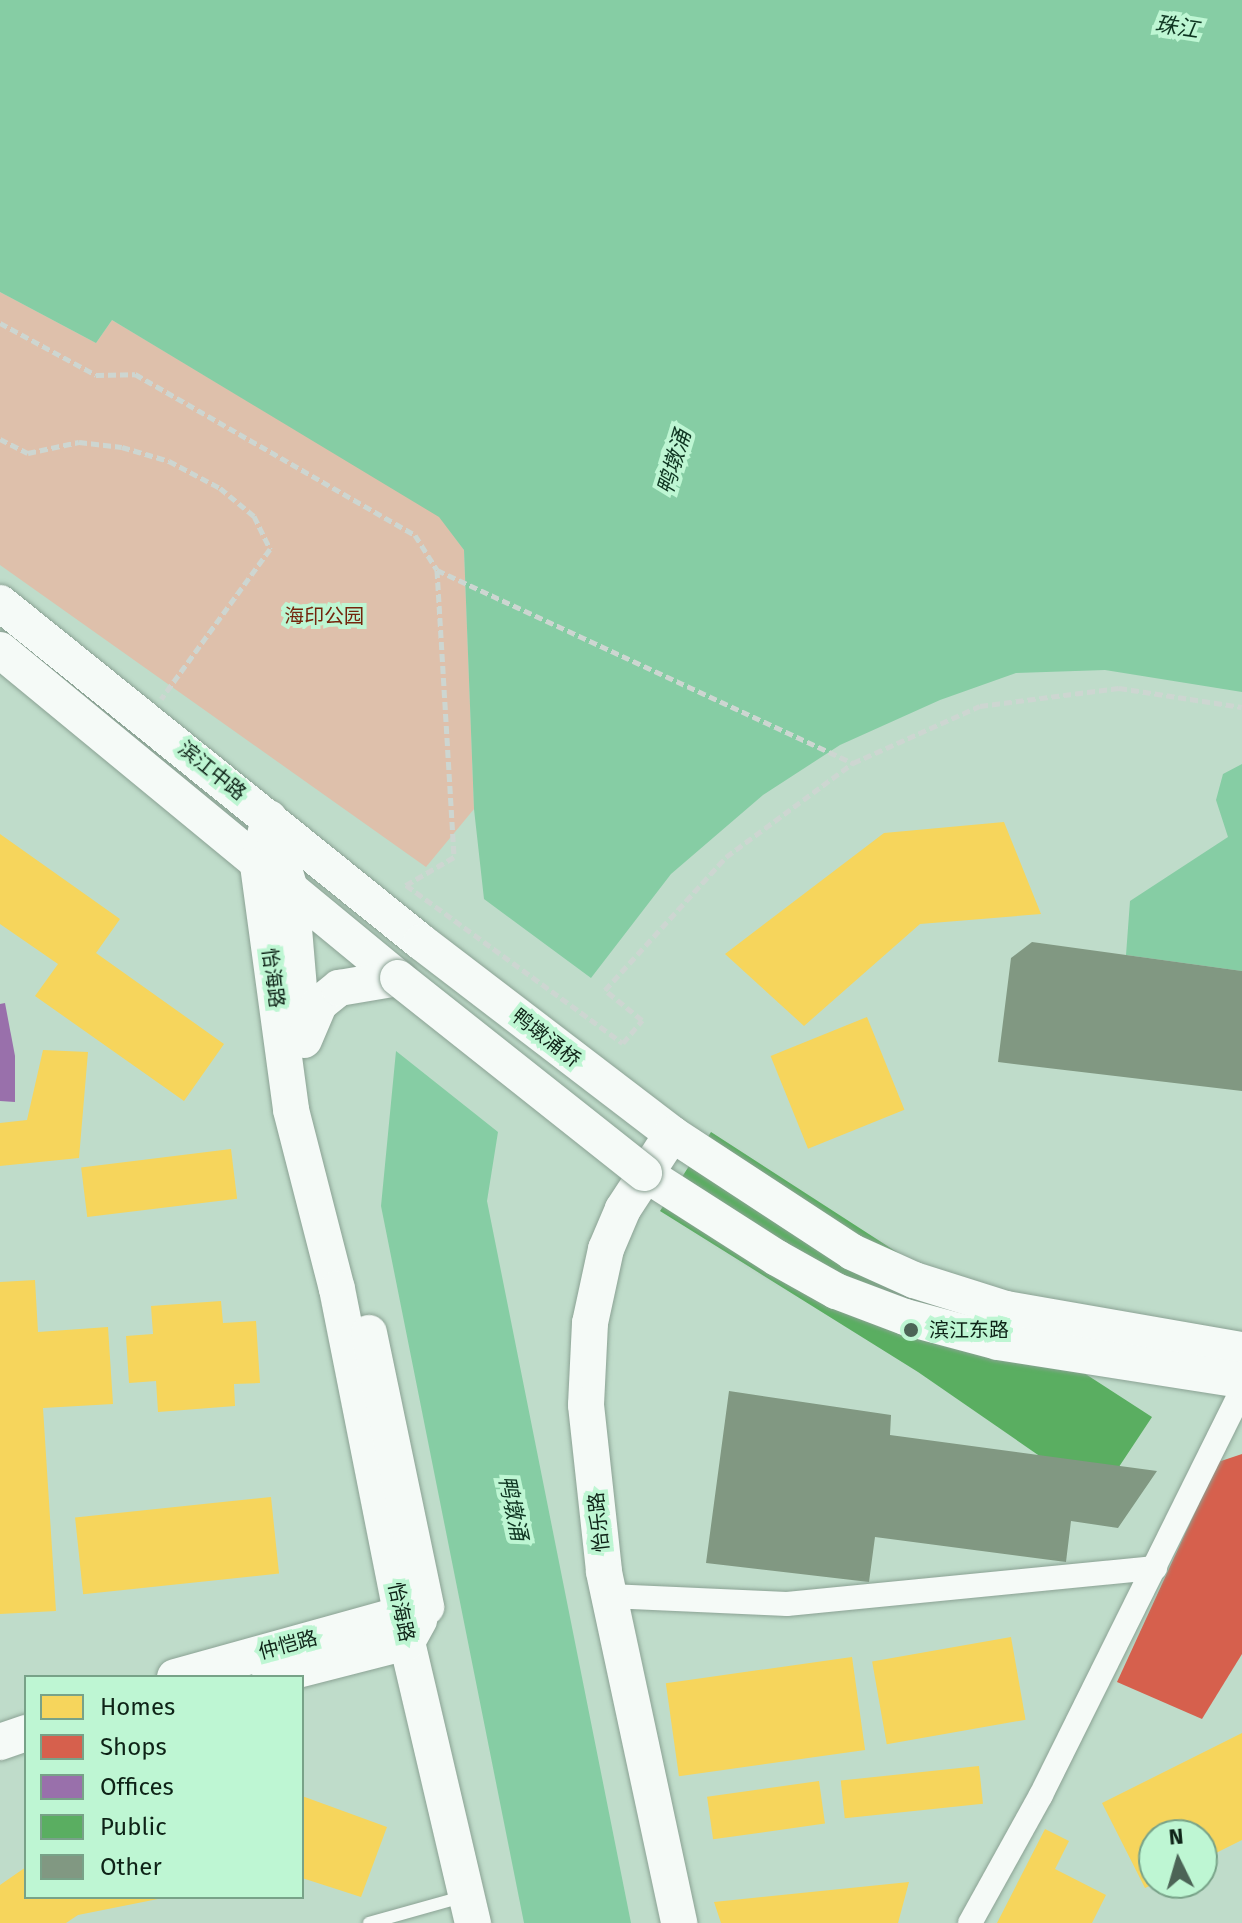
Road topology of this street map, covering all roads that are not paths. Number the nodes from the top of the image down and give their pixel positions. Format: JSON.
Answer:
{"nodes":[{"id":1,"x":0,"y":603,"type":"edge"},
{"id":2,"x":0,"y":650,"type":"edge"},
{"id":3,"x":269,"y":818,"type":"junction"},
{"id":4,"x":258,"y":865,"type":"junction"},
{"id":5,"x":291,"y":893,"type":"junction"},
{"id":6,"x":421,"y":942,"type":"joint"},
{"id":7,"x":398,"y":978,"type":"junction"},
{"id":8,"x":303,"y":1042,"type":"junction"},
{"id":9,"x":672,"y":1134,"type":"junction"},
{"id":10,"x":644,"y":1173,"type":"junction"},
{"id":11,"x":1242,"y":1350,"type":"edge"},
{"id":12,"x":1242,"y":1380,"type":"edge"},
{"id":13,"x":1242,"y":1390,"type":"edge"},
{"id":14,"x":1155,"y":1568,"type":"junction"},
{"id":15,"x":609,"y":1596,"type":"junction"},
{"id":16,"x":412,"y":1621,"type":"junction"},
{"id":17,"x":183,"y":1675,"type":"edge"},
{"id":18,"x":275,"y":1675,"type":"edge"},
{"id":19,"x":24,"y":1734,"type":"edge"},
{"id":20,"x":0,"y":1742,"type":"edge"},
{"id":21,"x":24,"y":1759,"type":"edge"},
{"id":22,"x":0,"y":1765,"type":"edge"},
{"id":23,"x":470,"y":1910,"type":"edge"},
{"id":24,"x":369,"y":1923,"type":"edge"},
{"id":25,"x":679,"y":1923,"type":"edge"},
{"id":26,"x":970,"y":1923,"type":"edge"}],
"edges":[{"from":1,"to":3,"type":"street","name":"滨江中路"},
{"from":2,"to":4,"type":"street","name":"滨江中路"},
{"from":3,"to":4,"type":"street","name":"怡海路"},
{"from":3,"to":5,"type":"street","name":"怡海路"},
{"from":3,"to":6,"type":"street","name":"滨江中路"},
{"from":4,"to":5,"type":"street","name":"滨江中路"},
{"from":4,"to":16,"type":"street","name":"怡海路"},
{"from":5,"to":7,"type":"street","name":"滨江中路"},
{"from":5,"to":8,"type":"street","name":"怡海路"},
{"from":6,"to":9,"type":"street","name":"鸭墩涌桥"},
{"from":7,"to":8,"type":"street"},
{"from":7,"to":10,"type":"street","bridge":true},
{"from":8,"to":16,"type":"street","name":"怡海路"},
{"from":9,"to":10,"type":"street","name":"怡乐路"},
{"from":9,"to":11,"type":"street"},
{"from":10,"to":12,"type":"street"},
{"from":10,"to":15,"type":"street","name":"怡乐路"},
{"from":13,"to":14,"type":"street"},
{"from":14,"to":15,"type":"street"},
{"from":14,"to":26,"type":"street"},
{"from":15,"to":25,"type":"street","name":"怡乐路"},
{"from":16,"to":17,"type":"street","name":"仲恺路"},
{"from":16,"to":18,"type":"street","name":"仲恺路"},
{"from":16,"to":23,"type":"street","name":"怡海路"},
{"from":19,"to":20,"type":"street"},
{"from":21,"to":22,"type":"street"},
{"from":23,"to":24,"type":"lane"}]}
